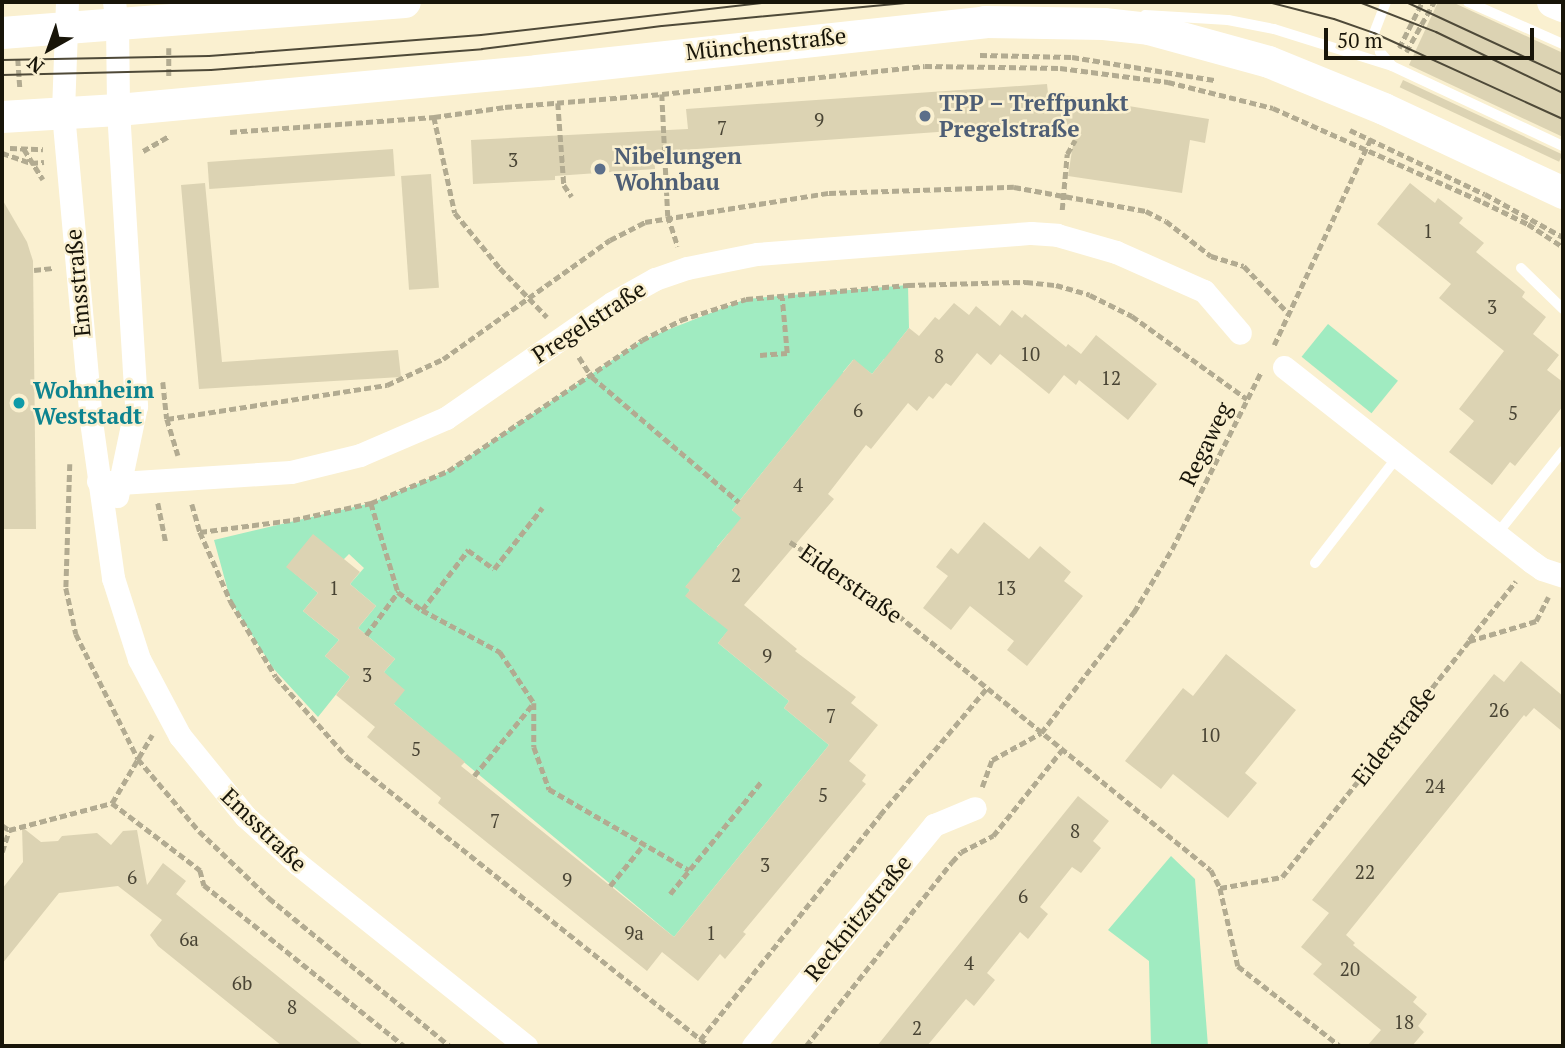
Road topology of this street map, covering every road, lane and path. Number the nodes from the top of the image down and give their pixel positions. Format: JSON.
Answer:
{"nodes":[{"id":1,"x":405,"y":2,"type":"edge"},
{"id":2,"x":1386,"y":2,"type":"edge"},
{"id":3,"x":1468,"y":2,"type":"edge"},
{"id":4,"x":1553,"y":2,"type":"edge"},
{"id":5,"x":1563,"y":6,"type":"edge"},
{"id":6,"x":116,"y":12,"type":"edge"},
{"id":7,"x":65,"y":14,"type":"edge"},
{"id":8,"x":167,"y":19,"type":"junction"},
{"id":9,"x":985,"y":22,"type":"junction"},
{"id":10,"x":2,"y":33,"type":"edge"},
{"id":11,"x":1563,"y":44,"type":"edge"},
{"id":12,"x":972,"y":55,"type":"dead end"},
{"id":13,"x":1392,"y":66,"type":"junction"},
{"id":14,"x":1222,"y":83,"type":"dead end"},
{"id":15,"x":662,"y":94,"type":"junction"},
{"id":16,"x":558,"y":103,"type":"junction"},
{"id":17,"x":170,"y":105,"type":"junction"},
{"id":18,"x":118,"y":110,"type":"junction"},
{"id":19,"x":63,"y":113,"type":"junction"},
{"id":20,"x":2,"y":117,"type":"edge"},
{"id":21,"x":433,"y":117,"type":"junction"},
{"id":22,"x":1344,"y":128,"type":"dead end"},
{"id":23,"x":228,"y":132,"type":"dead end"},
{"id":24,"x":1074,"y":140,"type":"dead end"},
{"id":25,"x":1563,"y":146,"type":"edge"},
{"id":26,"x":2,"y":147,"type":"edge"},
{"id":27,"x":1366,"y":149,"type":"junction"},
{"id":28,"x":2,"y":153,"type":"edge"},
{"id":29,"x":67,"y":154,"type":"junction"},
{"id":30,"x":120,"y":154,"type":"junction"},
{"id":31,"x":1563,"y":193,"type":"edge"},
{"id":32,"x":1063,"y":194,"type":"junction"},
{"id":33,"x":572,"y":197,"type":"dead end"},
{"id":34,"x":1060,"y":235,"type":"junction"},
{"id":35,"x":1563,"y":237,"type":"edge"},
{"id":36,"x":1563,"y":246,"type":"edge"},
{"id":37,"x":60,"y":267,"type":"dead end"},
{"id":38,"x":687,"y":268,"type":"junction"},
{"id":39,"x":1521,"y":268,"type":"dead end"},
{"id":40,"x":34,"y":270,"type":"dead end"},
{"id":41,"x":782,"y":298,"type":"junction"},
{"id":42,"x":1563,"y":309,"type":"edge"},
{"id":43,"x":1290,"y":315,"type":"junction"},
{"id":44,"x":1240,"y":333,"type":"dead end"},
{"id":45,"x":564,"y":335,"type":"junction"},
{"id":46,"x":761,"y":355,"type":"dead end"},
{"id":47,"x":1272,"y":363,"type":"junction"},
{"id":48,"x":590,"y":374,"type":"junction"},
{"id":49,"x":1247,"y":399,"type":"junction"},
{"id":50,"x":167,"y":419,"type":"dead end"},
{"id":51,"x":1563,"y":452,"type":"edge"},
{"id":52,"x":1398,"y":456,"type":"junction"},
{"id":53,"x":182,"y":468,"type":"dead end"},
{"id":54,"x":109,"y":482,"type":"junction"},
{"id":55,"x":191,"y":499,"type":"dead end"},
{"id":56,"x":739,"y":502,"type":"dead end"},
{"id":57,"x":371,"y":503,"type":"junction"},
{"id":58,"x":542,"y":508,"type":"dead end"},
{"id":59,"x":201,"y":532,"type":"junction"},
{"id":60,"x":1497,"y":534,"type":"junction"},
{"id":61,"x":790,"y":542,"type":"dead end"},
{"id":62,"x":1532,"y":562,"type":"junction"},
{"id":63,"x":1315,"y":563,"type":"dead end"},
{"id":64,"x":1562,"y":575,"type":"edge"},
{"id":65,"x":398,"y":592,"type":"junction"},
{"id":66,"x":422,"y":610,"type":"junction"},
{"id":67,"x":366,"y":635,"type":"dead end"},
{"id":68,"x":1469,"y":641,"type":"junction"},
{"id":69,"x":987,"y":688,"type":"junction"},
{"id":70,"x":534,"y":703,"type":"junction"},
{"id":71,"x":166,"y":713,"type":"junction"},
{"id":72,"x":1041,"y":733,"type":"junction"},
{"id":73,"x":1062,"y":750,"type":"junction"},
{"id":74,"x":474,"y":776,"type":"dead end"},
{"id":75,"x":761,"y":782,"type":"dead end"},
{"id":76,"x":112,"y":803,"type":"junction"},
{"id":77,"x":975,"y":808,"type":"joint"},
{"id":78,"x":2,"y":825,"type":"edge"},
{"id":79,"x":9,"y":830,"type":"junction"},
{"id":80,"x":645,"y":843,"type":"junction"},
{"id":81,"x":2,"y":852,"type":"edge"},
{"id":82,"x":689,"y":870,"type":"junction"},
{"id":83,"x":610,"y":886,"type":"dead end"},
{"id":84,"x":1220,"y":888,"type":"junction"},
{"id":85,"x":670,"y":894,"type":"dead end"},
{"id":86,"x":700,"y":1040,"type":"junction"},
{"id":87,"x":706,"y":1045,"type":"edge"},
{"id":88,"x":404,"y":1046,"type":"edge"},
{"id":89,"x":526,"y":1046,"type":"edge"},
{"id":90,"x":753,"y":1046,"type":"edge"},
{"id":91,"x":806,"y":1046,"type":"edge"},
{"id":92,"x":1340,"y":1046,"type":"edge"}],
"edges":[{"from":1,"to":8,"type":"main road"},
{"from":2,"to":13,"type":"lane"},
{"from":3,"to":11,"type":"lane"},
{"from":4,"to":5,"type":"main road"},
{"from":6,"to":7,"type":"main road"},
{"from":6,"to":8,"type":"main road"},
{"from":6,"to":18,"type":"street"},
{"from":7,"to":10,"type":"main road"},
{"from":7,"to":19,"type":"street","name":"Emsstraße"},
{"from":8,"to":17,"type":"path"},
{"from":9,"to":13,"type":"lane"},
{"from":9,"to":17,"type":"main road","name":"Münchenstraße"},
{"from":9,"to":31,"type":"main road","name":"Münchenstraße"},
{"from":12,"to":14,"type":"path"},
{"from":13,"to":25,"type":"lane"},
{"from":15,"to":16,"type":"path"},
{"from":15,"to":27,"type":"path"},
{"from":15,"to":38,"type":"path"},
{"from":16,"to":21,"type":"path"},
{"from":16,"to":33,"type":"path"},
{"from":17,"to":18,"type":"main road","name":"Münchenstraße"},
{"from":17,"to":30,"type":"path"},
{"from":18,"to":19,"type":"main road","name":"Münchenstraße"},
{"from":18,"to":30,"type":"street","name":"Emsstraße"},
{"from":19,"to":20,"type":"main road","name":"Münchenstraße"},
{"from":19,"to":29,"type":"street","name":"Emsstraße"},
{"from":21,"to":23,"type":"path"},
{"from":21,"to":45,"type":"path"},
{"from":22,"to":35,"type":"path"},
{"from":24,"to":32,"type":"path"},
{"from":26,"to":29,"type":"path"},
{"from":27,"to":36,"type":"path"},
{"from":27,"to":43,"type":"path","name":"Regaweg"},
{"from":28,"to":29,"type":"path"},
{"from":29,"to":54,"type":"street","name":"Emsstraße"},
{"from":30,"to":54,"type":"street","name":"Emsstraße"},
{"from":32,"to":34,"type":"path"},
{"from":32,"to":43,"type":"path"},
{"from":34,"to":38,"type":"street","name":"Pregelstraße"},
{"from":34,"to":44,"type":"street","name":"Pregelstraße"},
{"from":37,"to":40,"type":"path"},
{"from":38,"to":45,"type":"street","name":"Pregelstraße"},
{"from":39,"to":42,"type":"lane"},
{"from":41,"to":46,"type":"path"},
{"from":41,"to":48,"type":"path"},
{"from":41,"to":49,"type":"path"},
{"from":43,"to":47,"type":"path","name":"Regaweg"},
{"from":45,"to":48,"type":"path"},
{"from":45,"to":54,"type":"street","name":"Pregelstraße"},
{"from":47,"to":49,"type":"path","name":"Regaweg"},
{"from":47,"to":52,"type":"street"},
{"from":48,"to":56,"type":"path"},
{"from":48,"to":57,"type":"path"},
{"from":49,"to":72,"type":"path","name":"Regaweg"},
{"from":50,"to":53,"type":"path"},
{"from":51,"to":60,"type":"lane"},
{"from":52,"to":60,"type":"street"},
{"from":52,"to":63,"type":"lane"},
{"from":54,"to":71,"type":"street","name":"Emsstraße"},
{"from":55,"to":59,"type":"path"},
{"from":57,"to":59,"type":"path"},
{"from":57,"to":65,"type":"path"},
{"from":58,"to":66,"type":"path"},
{"from":59,"to":86,"type":"path"},
{"from":60,"to":62,"type":"street"},
{"from":61,"to":69,"type":"path","name":"Eiderstraße"},
{"from":62,"to":64,"type":"street"},
{"from":62,"to":68,"type":"path","name":"Eiderstraße"},
{"from":64,"to":68,"type":"path"},
{"from":65,"to":66,"type":"path"},
{"from":65,"to":67,"type":"path"},
{"from":66,"to":70,"type":"path"},
{"from":68,"to":84,"type":"path","name":"Eiderstraße"},
{"from":69,"to":72,"type":"path","name":"Eiderstraße"},
{"from":69,"to":86,"type":"path"},
{"from":70,"to":74,"type":"path"},
{"from":70,"to":80,"type":"path"},
{"from":71,"to":76,"type":"path"},
{"from":71,"to":89,"type":"street","name":"Emsstraße"},
{"from":72,"to":73,"type":"path","name":"Eiderstraße"},
{"from":72,"to":77,"type":"path"},
{"from":73,"to":84,"type":"path","name":"Eiderstraße"},
{"from":73,"to":91,"type":"path"},
{"from":75,"to":82,"type":"path"},
{"from":76,"to":79,"type":"path"},
{"from":76,"to":88,"type":"path"},
{"from":77,"to":90,"type":"street","name":"Recknitzstraße"},
{"from":78,"to":79,"type":"path"},
{"from":79,"to":81,"type":"path"},
{"from":80,"to":82,"type":"path"},
{"from":80,"to":83,"type":"path"},
{"from":82,"to":85,"type":"path"},
{"from":84,"to":92,"type":"path","name":"Eiderstraße"},
{"from":86,"to":87,"type":"path"}]}
